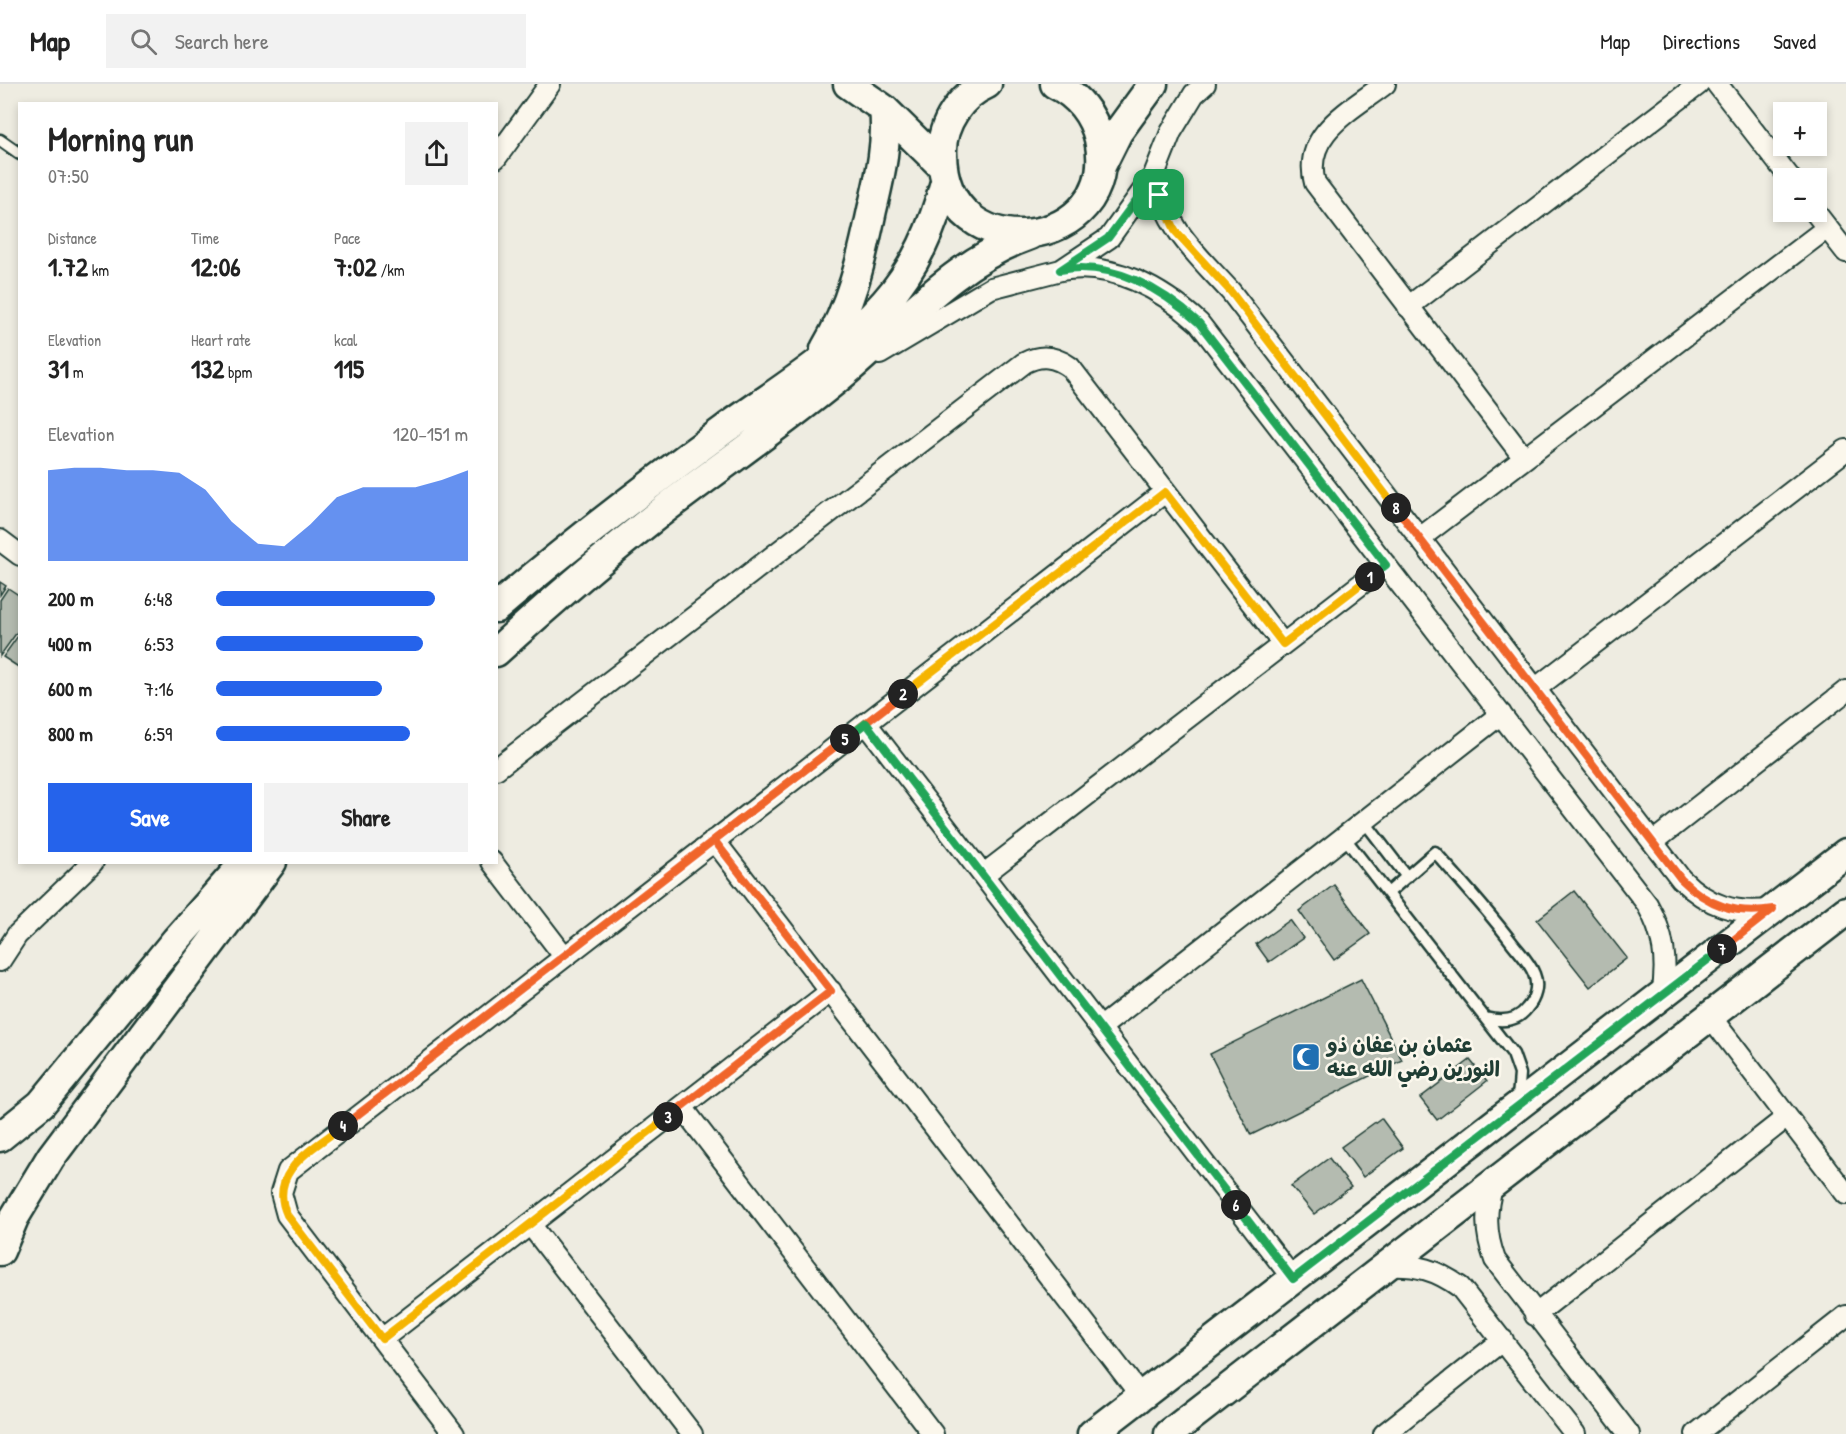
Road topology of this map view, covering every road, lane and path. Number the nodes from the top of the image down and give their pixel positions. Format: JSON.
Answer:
{"nodes":[{"id":1,"x":550,"y":84,"type":"edge"},
{"id":2,"x":848,"y":84,"type":"edge"},
{"id":3,"x":987,"y":84,"type":"edge"},
{"id":4,"x":1054,"y":84,"type":"edge"},
{"id":5,"x":1153,"y":84,"type":"edge"},
{"id":6,"x":1205,"y":84,"type":"edge"},
{"id":7,"x":1385,"y":84,"type":"edge"},
{"id":8,"x":1699,"y":84,"type":"edge"},
{"id":9,"x":1717,"y":84,"type":"edge"},
{"id":10,"x":884,"y":109,"type":"junction"},
{"id":11,"x":0,"y":140,"type":"edge"},
{"id":12,"x":18,"y":153,"type":"edge"},
{"id":13,"x":498,"y":155,"type":"edge"},
{"id":14,"x":1101,"y":166,"type":"junction"},
{"id":15,"x":1782,"y":168,"type":"edge"},
{"id":16,"x":944,"y":174,"type":"junction"},
{"id":17,"x":1154,"y":176,"type":"junction"},
{"id":18,"x":1822,"y":222,"type":"edge"},
{"id":19,"x":1827,"y":228,"type":"junction"},
{"id":20,"x":1030,"y":235,"type":"junction"},
{"id":21,"x":1846,"y":252,"type":"edge"},
{"id":22,"x":1060,"y":270,"type":"junction"},
{"id":23,"x":1408,"y":307,"type":"junction"},
{"id":24,"x":827,"y":371,"type":"junction"},
{"id":25,"x":1846,"y":450,"type":"edge"},
{"id":26,"x":1524,"y":458,"type":"junction"},
{"id":27,"x":1165,"y":492,"type":"junction"},
{"id":28,"x":1420,"y":538,"type":"junction"},
{"id":29,"x":0,"y":540,"type":"edge"},
{"id":30,"x":18,"y":554,"type":"edge"},
{"id":31,"x":1386,"y":565,"type":"junction"},
{"id":32,"x":498,"y":606,"type":"edge"},
{"id":33,"x":1283,"y":644,"type":"junction"},
{"id":34,"x":498,"y":650,"type":"edge"},
{"id":35,"x":1535,"y":689,"type":"junction"},
{"id":36,"x":1846,"y":691,"type":"edge"},
{"id":37,"x":1501,"y":714,"type":"junction"},
{"id":38,"x":866,"y":723,"type":"junction"},
{"id":39,"x":498,"y":767,"type":"edge"},
{"id":40,"x":1364,"y":821,"type":"junction"},
{"id":41,"x":1344,"y":837,"type":"junction"},
{"id":42,"x":714,"y":840,"type":"junction"},
{"id":43,"x":1653,"y":842,"type":"junction"},
{"id":44,"x":1846,"y":853,"type":"edge"},
{"id":45,"x":91,"y":864,"type":"edge"},
{"id":46,"x":243,"y":864,"type":"edge"},
{"id":47,"x":271,"y":864,"type":"edge"},
{"id":48,"x":494,"y":864,"type":"edge"},
{"id":49,"x":983,"y":875,"type":"junction"},
{"id":50,"x":1407,"y":877,"type":"junction"},
{"id":51,"x":1388,"y":893,"type":"junction"},
{"id":52,"x":1773,"y":909,"type":"junction"},
{"id":53,"x":1846,"y":911,"type":"edge"},
{"id":54,"x":564,"y":956,"type":"junction"},
{"id":55,"x":0,"y":961,"type":"edge"},
{"id":56,"x":831,"y":991,"type":"junction"},
{"id":57,"x":1662,"y":996,"type":"junction"},
{"id":58,"x":1710,"y":1016,"type":"junction"},
{"id":59,"x":1485,"y":1018,"type":"junction"},
{"id":60,"x":1100,"y":1028,"type":"junction"},
{"id":61,"x":682,"y":1107,"type":"junction"},
{"id":62,"x":1514,"y":1109,"type":"junction"},
{"id":63,"x":1787,"y":1117,"type":"junction"},
{"id":64,"x":0,"y":1137,"type":"edge"},
{"id":65,"x":1493,"y":1184,"type":"junction"},
{"id":66,"x":1846,"y":1194,"type":"edge"},
{"id":67,"x":530,"y":1224,"type":"junction"},
{"id":68,"x":0,"y":1251,"type":"edge"},
{"id":69,"x":1387,"y":1266,"type":"junction"},
{"id":70,"x":1293,"y":1279,"type":"junction"},
{"id":71,"x":1535,"y":1315,"type":"junction"},
{"id":72,"x":1846,"y":1316,"type":"edge"},
{"id":73,"x":382,"y":1339,"type":"junction"},
{"id":74,"x":1503,"y":1340,"type":"junction"},
{"id":75,"x":1141,"y":1396,"type":"junction"},
{"id":76,"x":1172,"y":1433,"type":"edge"},
{"id":77,"x":454,"y":1434,"type":"edge"},
{"id":78,"x":692,"y":1434,"type":"edge"},
{"id":79,"x":933,"y":1434,"type":"edge"},
{"id":80,"x":1092,"y":1434,"type":"edge"},
{"id":81,"x":1384,"y":1434,"type":"edge"},
{"id":82,"x":1575,"y":1434,"type":"edge"},
{"id":83,"x":1629,"y":1434,"type":"edge"},
{"id":84,"x":1696,"y":1434,"type":"edge"}],
"edges":[{"from":1,"to":13,"type":"street"},
{"from":2,"to":10,"type":"street"},
{"from":3,"to":16,"type":"street"},
{"from":4,"to":14,"type":"street"},
{"from":5,"to":14,"type":"street"},
{"from":6,"to":17,"type":"street"},
{"from":7,"to":23,"type":"street"},
{"from":8,"to":23,"type":"street"},
{"from":9,"to":15,"type":"street"},
{"from":10,"to":16,"type":"street"},
{"from":10,"to":24,"type":"street"},
{"from":11,"to":12,"type":"lane"},
{"from":14,"to":20,"type":"street"},
{"from":16,"to":20,"type":"street"},
{"from":16,"to":24,"type":"street"},
{"from":17,"to":22,"type":"street"},
{"from":17,"to":28,"type":"street"},
{"from":18,"to":19,"type":"street"},
{"from":19,"to":21,"type":"street"},
{"from":19,"to":26,"type":"street"},
{"from":20,"to":24,"type":"street"},
{"from":22,"to":24,"type":"street"},
{"from":22,"to":31,"type":"street"},
{"from":23,"to":26,"type":"street"},
{"from":24,"to":32,"type":"street"},
{"from":24,"to":34,"type":"street"},
{"from":25,"to":35,"type":"street"},
{"from":26,"to":28,"type":"street"},
{"from":27,"to":33,"type":"street"},
{"from":27,"to":38,"type":"street"},
{"from":27,"to":39,"type":"street"},
{"from":28,"to":35,"type":"street"},
{"from":29,"to":30,"type":"street"},
{"from":31,"to":33,"type":"street"},
{"from":31,"to":37,"type":"street"},
{"from":33,"to":49,"type":"street"},
{"from":35,"to":43,"type":"street"},
{"from":36,"to":43,"type":"street"},
{"from":37,"to":40,"type":"street"},
{"from":37,"to":57,"type":"street"},
{"from":38,"to":42,"type":"street"},
{"from":38,"to":49,"type":"street"},
{"from":40,"to":41,"type":"street"},
{"from":40,"to":50,"type":"lane"},
{"from":41,"to":51,"type":"lane"},
{"from":41,"to":60,"type":"street"},
{"from":42,"to":54,"type":"street"},
{"from":42,"to":56,"type":"street"},
{"from":43,"to":52,"type":"street"},
{"from":44,"to":52,"type":"street"},
{"from":45,"to":55,"type":"street"},
{"from":46,"to":64,"type":"street"},
{"from":47,"to":68,"type":"street"},
{"from":48,"to":54,"type":"street"},
{"from":49,"to":60,"type":"street"},
{"from":50,"to":51,"type":"lane"},
{"from":50,"to":59,"type":"lane"},
{"from":51,"to":59,"type":"lane"},
{"from":52,"to":57,"type":"street"},
{"from":53,"to":58,"type":"street"},
{"from":54,"to":73,"type":"street"},
{"from":56,"to":61,"type":"street"},
{"from":56,"to":75,"type":"street"},
{"from":57,"to":62,"type":"street"},
{"from":58,"to":63,"type":"street"},
{"from":58,"to":65,"type":"street"},
{"from":59,"to":62,"type":"lane"},
{"from":60,"to":70,"type":"street"},
{"from":61,"to":67,"type":"street"},
{"from":61,"to":79,"type":"street"},
{"from":62,"to":70,"type":"street"},
{"from":63,"to":66,"type":"street"},
{"from":63,"to":71,"type":"street"},
{"from":65,"to":69,"type":"street"},
{"from":65,"to":71,"type":"street"},
{"from":67,"to":73,"type":"street"},
{"from":67,"to":78,"type":"street"},
{"from":69,"to":74,"type":"street"},
{"from":69,"to":76,"type":"street"},
{"from":70,"to":75,"type":"street"},
{"from":71,"to":83,"type":"street"},
{"from":72,"to":84,"type":"street"},
{"from":73,"to":77,"type":"street"},
{"from":74,"to":81,"type":"street"},
{"from":74,"to":82,"type":"street"},
{"from":75,"to":80,"type":"street"}]}
